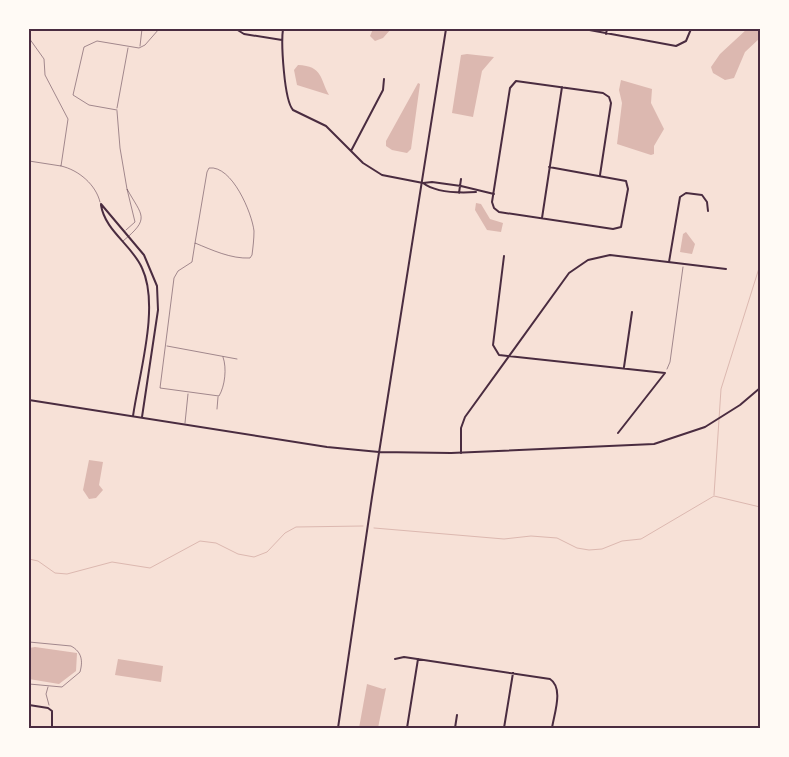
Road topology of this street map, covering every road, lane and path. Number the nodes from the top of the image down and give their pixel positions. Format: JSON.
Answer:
{"nodes":[{"id":1,"x":142,"y":29,"type":"edge"},
{"id":2,"x":159,"y":29,"type":"edge"},
{"id":3,"x":236,"y":29,"type":"edge"},
{"id":4,"x":283,"y":29,"type":"edge"},
{"id":5,"x":446,"y":29,"type":"edge"},
{"id":6,"x":584,"y":29,"type":"edge"},
{"id":7,"x":607,"y":29,"type":"edge"},
{"id":8,"x":691,"y":29,"type":"edge"},
{"id":9,"x":606,"y":34,"type":"junction"},
{"id":10,"x":29,"y":38,"type":"edge"},
{"id":11,"x":282,"y":40,"type":"junction"},
{"id":12,"x":128,"y":46,"type":"junction"},
{"id":13,"x":139,"y":48,"type":"junction"},
{"id":14,"x":384,"y":79,"type":"dead end"},
{"id":15,"x":562,"y":86,"type":"junction"},
{"id":16,"x":117,"y":110,"type":"junction"},
{"id":17,"x":351,"y":151,"type":"junction"},
{"id":18,"x":29,"y":161,"type":"edge"},
{"id":19,"x":60,"y":166,"type":"junction"},
{"id":20,"x":549,"y":167,"type":"junction"},
{"id":21,"x":600,"y":175,"type":"junction"},
{"id":22,"x":461,"y":179,"type":"dead end"},
{"id":23,"x":423,"y":183,"type":"junction"},
{"id":24,"x":460,"y":186,"type":"junction"},
{"id":25,"x":127,"y":189,"type":"junction"},
{"id":26,"x":459,"y":192,"type":"junction"},
{"id":27,"x":478,"y":192,"type":"junction"},
{"id":28,"x":494,"y":194,"type":"junction"},
{"id":29,"x":101,"y":204,"type":"junction"},
{"id":30,"x":708,"y":211,"type":"dead end"},
{"id":31,"x":542,"y":218,"type":"junction"},
{"id":32,"x":124,"y":232,"type":"junction"},
{"id":33,"x":128,"y":237,"type":"junction"},
{"id":34,"x":122,"y":241,"type":"junction"},
{"id":35,"x":195,"y":243,"type":"junction"},
{"id":36,"x":504,"y":256,"type":"dead end"},
{"id":37,"x":669,"y":262,"type":"junction"},
{"id":38,"x":682,"y":263,"type":"junction"},
{"id":39,"x":726,"y":269,"type":"dead end"},
{"id":40,"x":632,"y":312,"type":"dead end"},
{"id":41,"x":166,"y":346,"type":"junction"},
{"id":42,"x":509,"y":356,"type":"junction"},
{"id":43,"x":223,"y":357,"type":"junction"},
{"id":44,"x":237,"y":359,"type":"dead end"},
{"id":45,"x":624,"y":367,"type":"junction"},
{"id":46,"x":665,"y":373,"type":"junction"},
{"id":47,"x":760,"y":388,"type":"edge"},
{"id":48,"x":188,"y":393,"type":"junction"},
{"id":49,"x":218,"y":396,"type":"junction"},
{"id":50,"x":29,"y":400,"type":"edge"},
{"id":51,"x":217,"y":409,"type":"dead end"},
{"id":52,"x":133,"y":416,"type":"junction"},
{"id":53,"x":142,"y":417,"type":"junction"},
{"id":54,"x":184,"y":424,"type":"junction"},
{"id":55,"x":618,"y":433,"type":"dead end"},
{"id":56,"x":379,"y":452,"type":"junction"},
{"id":57,"x":461,"y":453,"type":"junction"},
{"id":58,"x":29,"y":642,"type":"edge"},
{"id":59,"x":395,"y":659,"type":"dead end"},
{"id":60,"x":418,"y":659,"type":"junction"},
{"id":61,"x":513,"y":673,"type":"junction"},
{"id":62,"x":29,"y":684,"type":"edge"},
{"id":63,"x":48,"y":687,"type":"junction"},
{"id":64,"x":29,"y":705,"type":"edge"},
{"id":65,"x":50,"y":705,"type":"dead end"},
{"id":66,"x":457,"y":714,"type":"dead end"},
{"id":67,"x":52,"y":728,"type":"edge"},
{"id":68,"x":338,"y":728,"type":"edge"},
{"id":69,"x":407,"y":728,"type":"edge"},
{"id":70,"x":455,"y":728,"type":"edge"},
{"id":71,"x":504,"y":728,"type":"edge"},
{"id":72,"x":552,"y":728,"type":"edge"}],
"edges":[{"from":1,"to":13,"type":"lane"},
{"from":2,"to":13,"type":"lane"},
{"from":3,"to":11,"type":"street"},
{"from":4,"to":11,"type":"street"},
{"from":5,"to":23,"type":"street"},
{"from":6,"to":9,"type":"street"},
{"from":7,"to":9,"type":"street"},
{"from":8,"to":9,"type":"street"},
{"from":10,"to":19,"type":"lane"},
{"from":11,"to":17,"type":"street"},
{"from":12,"to":13,"type":"lane"},
{"from":12,"to":16,"type":"lane"},
{"from":12,"to":16,"type":"lane"},
{"from":14,"to":17,"type":"street"},
{"from":15,"to":20,"type":"street"},
{"from":15,"to":21,"type":"street"},
{"from":15,"to":28,"type":"street"},
{"from":16,"to":25,"type":"lane"},
{"from":17,"to":23,"type":"street"},
{"from":18,"to":19,"type":"lane"},
{"from":19,"to":29,"type":"lane"},
{"from":20,"to":21,"type":"street"},
{"from":20,"to":31,"type":"street"},
{"from":21,"to":31,"type":"street"},
{"from":22,"to":24,"type":"street"},
{"from":23,"to":24,"type":"street"},
{"from":23,"to":26,"type":"street"},
{"from":23,"to":56,"type":"street"},
{"from":24,"to":26,"type":"street"},
{"from":24,"to":27,"type":"street"},
{"from":25,"to":32,"type":"lane"},
{"from":25,"to":33,"type":"lane"},
{"from":26,"to":27,"type":"street"},
{"from":27,"to":28,"type":"street"},
{"from":28,"to":31,"type":"street"},
{"from":29,"to":32,"type":"street"},
{"from":29,"to":34,"type":"street"},
{"from":30,"to":37,"type":"street"},
{"from":32,"to":33,"type":"street"},
{"from":33,"to":34,"type":"lane"},
{"from":33,"to":53,"type":"street"},
{"from":34,"to":52,"type":"street"},
{"from":35,"to":35,"type":"lane"},
{"from":35,"to":41,"type":"lane"},
{"from":36,"to":42,"type":"street"},
{"from":37,"to":38,"type":"street"},
{"from":37,"to":42,"type":"street"},
{"from":38,"to":39,"type":"street"},
{"from":38,"to":46,"type":"path"},
{"from":40,"to":45,"type":"street"},
{"from":41,"to":43,"type":"lane"},
{"from":41,"to":48,"type":"lane"},
{"from":42,"to":45,"type":"street"},
{"from":42,"to":57,"type":"street"},
{"from":43,"to":44,"type":"lane"},
{"from":43,"to":49,"type":"lane"},
{"from":45,"to":46,"type":"street"},
{"from":46,"to":55,"type":"street"},
{"from":47,"to":57,"type":"street"},
{"from":48,"to":49,"type":"lane"},
{"from":48,"to":54,"type":"lane"},
{"from":49,"to":51,"type":"lane"},
{"from":50,"to":52,"type":"street"},
{"from":52,"to":53,"type":"street"},
{"from":53,"to":54,"type":"street"},
{"from":54,"to":56,"type":"street"},
{"from":56,"to":57,"type":"street"},
{"from":56,"to":68,"type":"street"},
{"from":58,"to":63,"type":"path"},
{"from":59,"to":60,"type":"street"},
{"from":60,"to":61,"type":"street"},
{"from":60,"to":69,"type":"street"},
{"from":61,"to":71,"type":"street"},
{"from":61,"to":72,"type":"street"},
{"from":62,"to":63,"type":"path"},
{"from":63,"to":65,"type":"path"},
{"from":64,"to":67,"type":"street"},
{"from":66,"to":70,"type":"street"}]}
